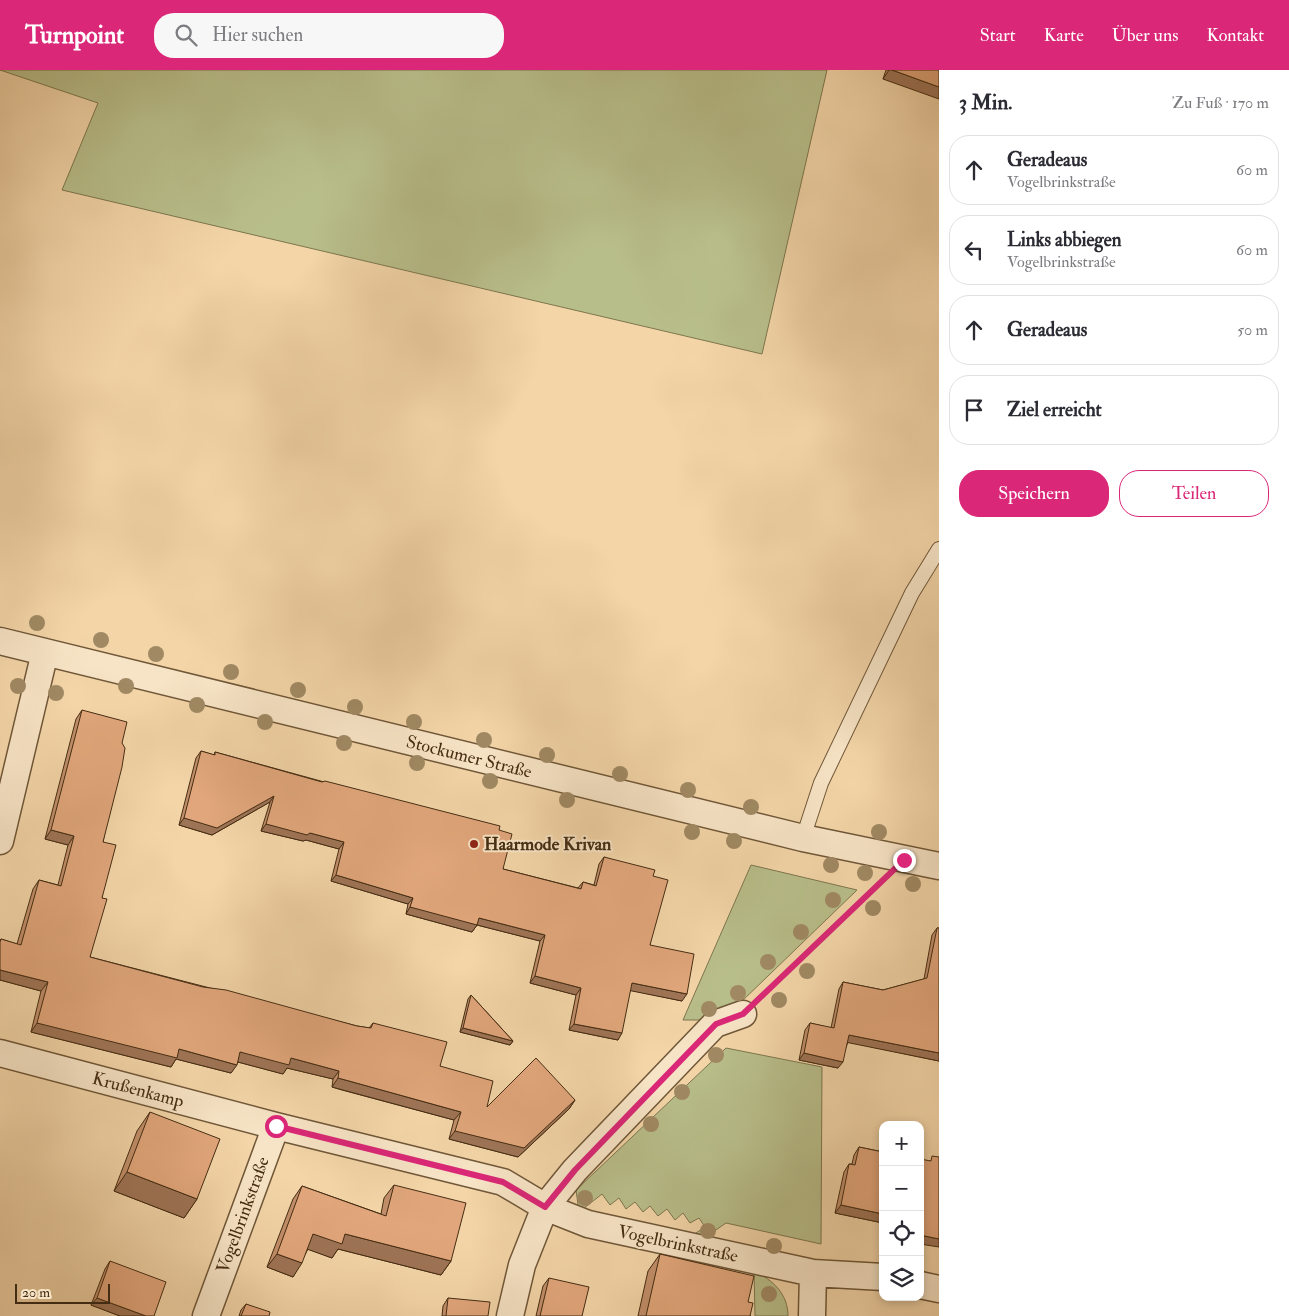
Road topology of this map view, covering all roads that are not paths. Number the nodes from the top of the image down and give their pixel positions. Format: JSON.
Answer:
{"nodes":[{"id":1,"x":939,"y":549,"type":"edge"},
{"id":2,"x":0,"y":640,"type":"edge"},
{"id":3,"x":45,"y":652,"type":"junction"},
{"id":4,"x":803,"y":838,"type":"junction"},
{"id":5,"x":0,"y":841,"type":"edge"},
{"id":6,"x":939,"y":866,"type":"edge"},
{"id":7,"x":743,"y":1014,"type":"road end"},
{"id":8,"x":0,"y":1053,"type":"edge"},
{"id":9,"x":276,"y":1126,"type":"junction"},
{"id":10,"x":545,"y":1207,"type":"junction"},
{"id":11,"x":813,"y":1273,"type":"junction"},
{"id":12,"x":879,"y":1277,"type":"edge"},
{"id":13,"x":924,"y":1286,"type":"edge"},
{"id":14,"x":939,"y":1289,"type":"edge"},
{"id":15,"x":206,"y":1316,"type":"edge"},
{"id":16,"x":510,"y":1316,"type":"edge"},
{"id":17,"x":812,"y":1316,"type":"edge"}],
"edges":[{"from":1,"to":4,"type":"lane"},
{"from":2,"to":3,"type":"street","name":"Stockumer Straße"},
{"from":3,"to":4,"type":"street","name":"Stockumer Straße"},
{"from":3,"to":5,"type":"street"},
{"from":4,"to":6,"type":"street","name":"Stockumer Straße"},
{"from":7,"to":10,"type":"street"},
{"from":8,"to":9,"type":"street","name":"Krußenkamp"},
{"from":9,"to":10,"type":"street","name":"Vogelbrinkstraße"},
{"from":9,"to":15,"type":"street","name":"Vogelbrinkstraße"},
{"from":10,"to":11,"type":"street","name":"Vogelbrinkstraße"},
{"from":10,"to":16,"type":"street"},
{"from":11,"to":12,"type":"street","name":"Vogelbrinkstraße"},
{"from":11,"to":17,"type":"street"},
{"from":13,"to":14,"type":"street"}]}
